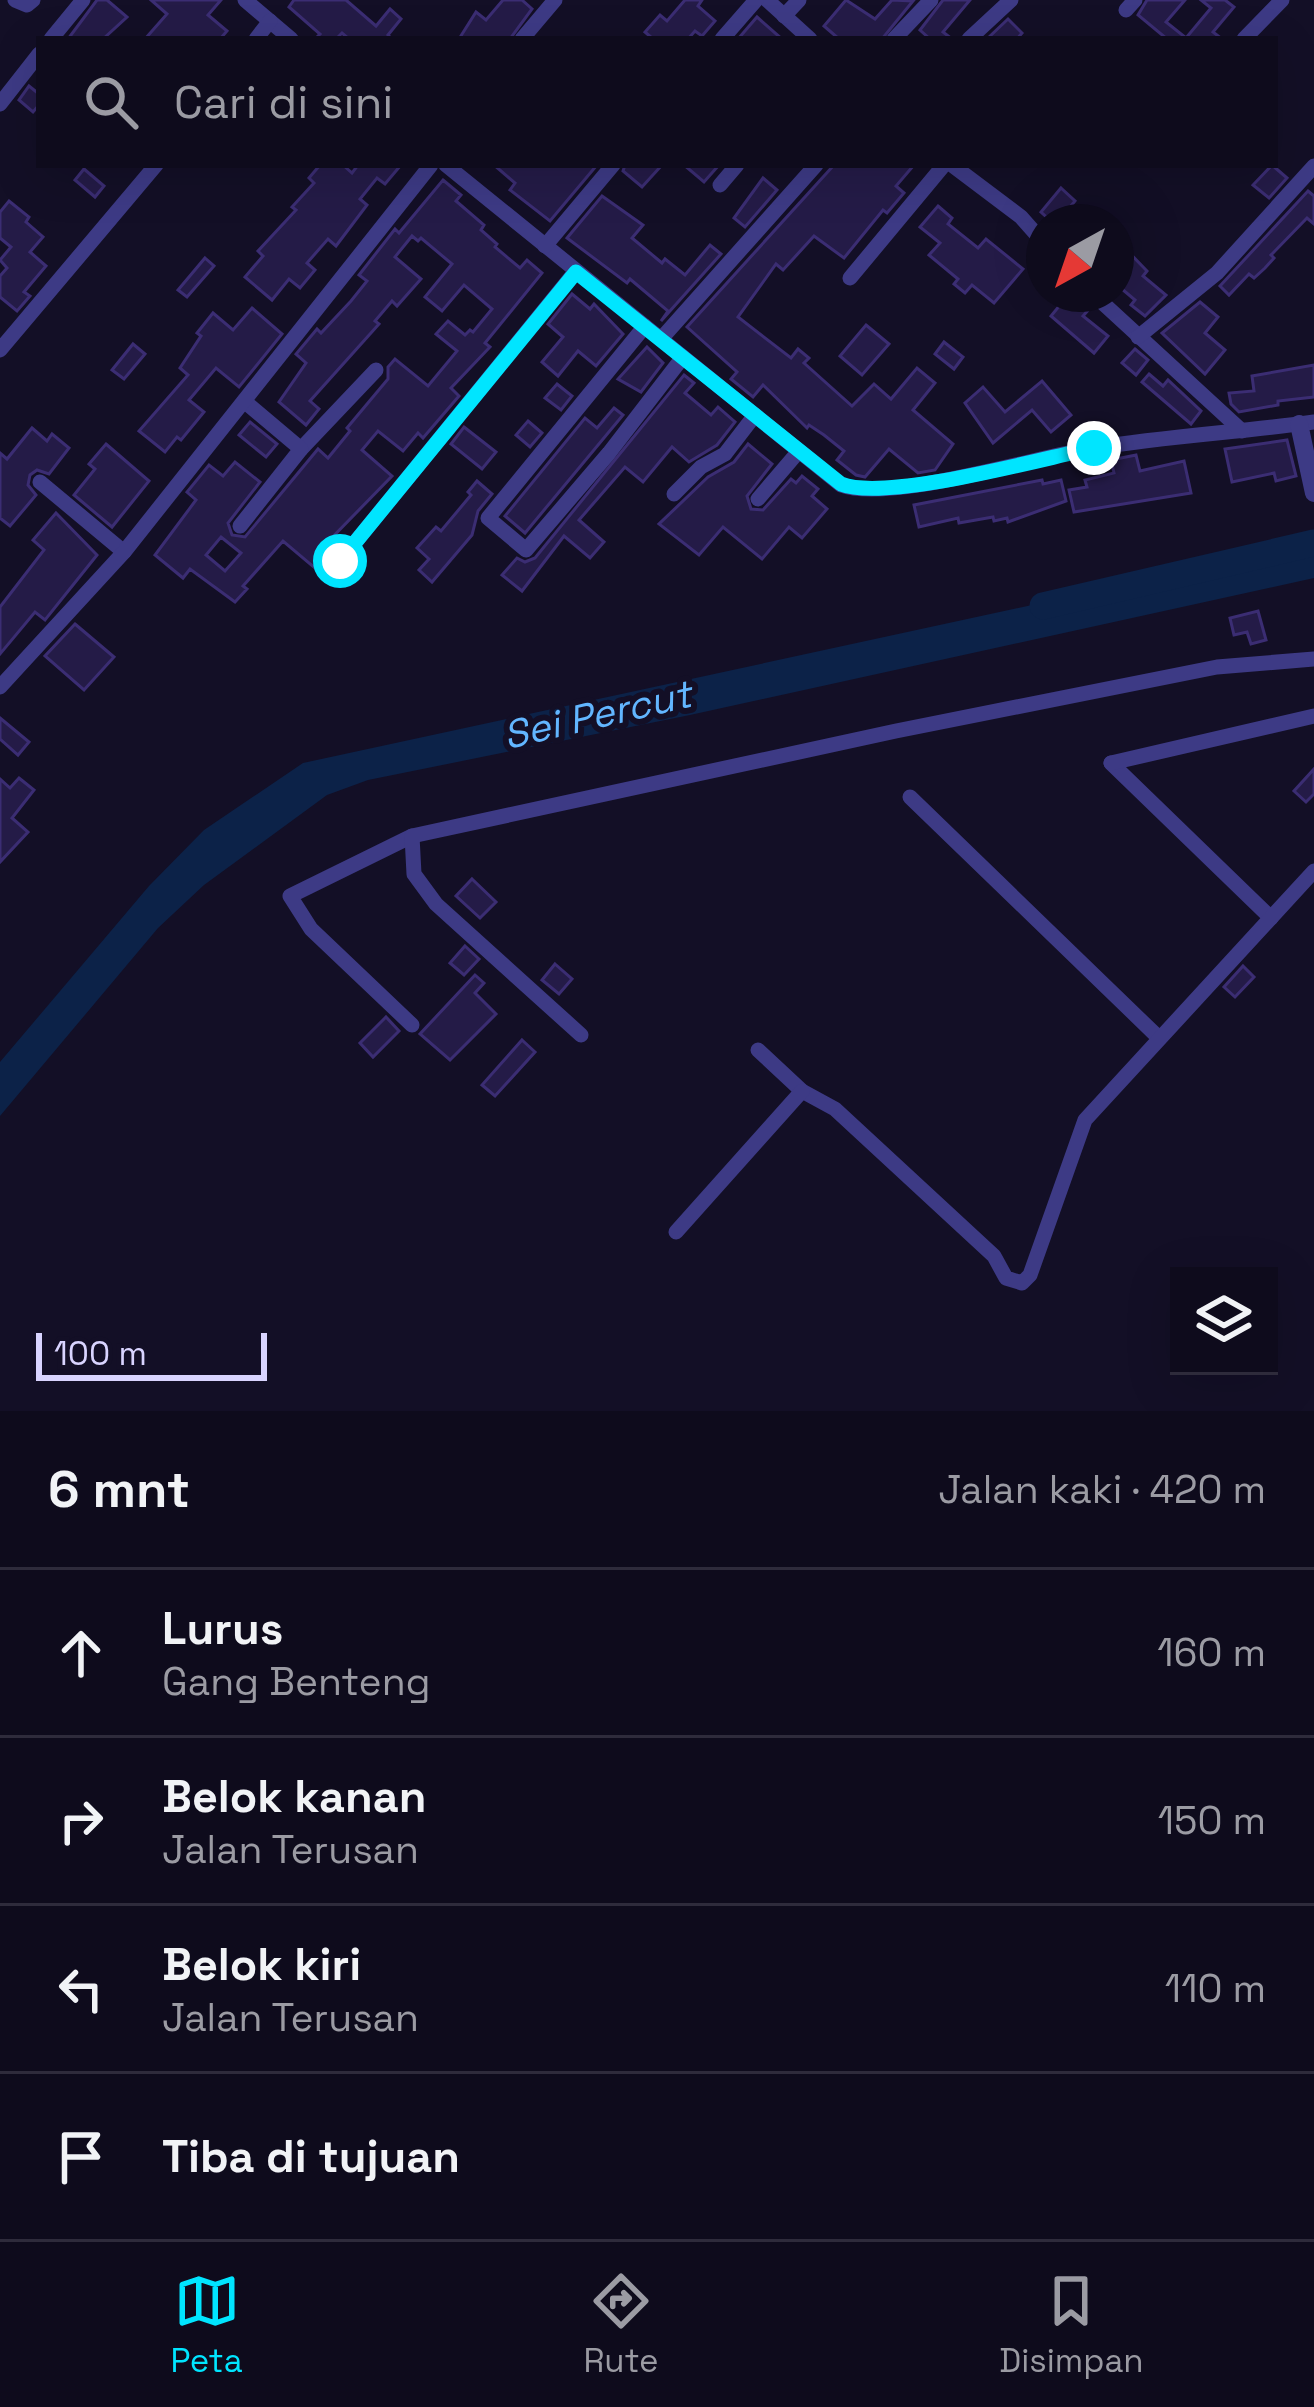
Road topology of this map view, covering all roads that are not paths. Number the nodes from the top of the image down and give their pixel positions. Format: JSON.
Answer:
{"nodes":[{"id":1,"x":15,"y":0,"type":"edge"},
{"id":2,"x":33,"y":0,"type":"edge"},
{"id":3,"x":83,"y":0,"type":"edge"},
{"id":4,"x":555,"y":0,"type":"edge"},
{"id":5,"x":756,"y":0,"type":"edge"},
{"id":6,"x":766,"y":0,"type":"edge"},
{"id":7,"x":799,"y":0,"type":"edge"},
{"id":8,"x":931,"y":0,"type":"edge"},
{"id":9,"x":1011,"y":0,"type":"edge"},
{"id":10,"x":1282,"y":0,"type":"edge"},
{"id":11,"x":252,"y":2,"type":"edge"},
{"id":12,"x":784,"y":16,"type":"junction"},
{"id":13,"x":270,"y":21,"type":"junction"},
{"id":14,"x":53,"y":36,"type":"edge"},
{"id":15,"x":258,"y":36,"type":"edge"},
{"id":16,"x":288,"y":36,"type":"edge"},
{"id":17,"x":525,"y":36,"type":"edge"},
{"id":18,"x":725,"y":36,"type":"edge"},
{"id":19,"x":807,"y":36,"type":"edge"},
{"id":20,"x":897,"y":36,"type":"edge"},
{"id":21,"x":972,"y":36,"type":"edge"},
{"id":22,"x":1247,"y":36,"type":"edge"},
{"id":23,"x":36,"y":58,"type":"edge"},
{"id":24,"x":0,"y":104,"type":"edge"},
{"id":25,"x":1314,"y":166,"type":"edge"},
{"id":26,"x":153,"y":168,"type":"edge"},
{"id":27,"x":429,"y":168,"type":"edge"},
{"id":28,"x":450,"y":168,"type":"edge"},
{"id":29,"x":610,"y":168,"type":"edge"},
{"id":30,"x":734,"y":168,"type":"edge"},
{"id":31,"x":813,"y":168,"type":"edge"},
{"id":32,"x":945,"y":168,"type":"edge"},
{"id":33,"x":952,"y":168,"type":"edge"},
{"id":34,"x":720,"y":184,"type":"dead end"},
{"id":35,"x":1026,"y":223,"type":"edge"},
{"id":36,"x":544,"y":246,"type":"junction"},
{"id":37,"x":576,"y":272,"type":"junction"},
{"id":38,"x":850,"y":278,"type":"dead end"},
{"id":39,"x":1112,"y":312,"type":"edge"},
{"id":40,"x":645,"y":326,"type":"junction"},
{"id":41,"x":1138,"y":337,"type":"junction"},
{"id":42,"x":661,"y":339,"type":"junction"},
{"id":43,"x":0,"y":350,"type":"edge"},
{"id":44,"x":683,"y":357,"type":"junction"},
{"id":45,"x":376,"y":370,"type":"dead end"},
{"id":46,"x":244,"y":401,"type":"junction"},
{"id":47,"x":755,"y":415,"type":"junction"},
{"id":48,"x":1306,"y":423,"type":"edge"},
{"id":49,"x":1242,"y":431,"type":"junction"},
{"id":50,"x":301,"y":449,"type":"junction"},
{"id":51,"x":799,"y":451,"type":"junction"},
{"id":52,"x":40,"y":482,"type":"dead end"},
{"id":53,"x":1314,"y":492,"type":"edge"},
{"id":54,"x":674,"y":494,"type":"dead end"},
{"id":55,"x":758,"y":499,"type":"dead end"},
{"id":56,"x":240,"y":526,"type":"dead end"},
{"id":57,"x":124,"y":553,"type":"junction"},
{"id":58,"x":340,"y":561,"type":"dead end"},
{"id":59,"x":1314,"y":658,"type":"edge"},
{"id":60,"x":0,"y":686,"type":"edge"},
{"id":61,"x":1314,"y":716,"type":"edge"},
{"id":62,"x":910,"y":796,"type":"dead end"},
{"id":63,"x":412,"y":836,"type":"junction"},
{"id":64,"x":1314,"y":871,"type":"edge"},
{"id":65,"x":1271,"y":918,"type":"junction"},
{"id":66,"x":412,"y":1025,"type":"dead end"},
{"id":67,"x":581,"y":1035,"type":"dead end"},
{"id":68,"x":1158,"y":1036,"type":"junction"},
{"id":69,"x":758,"y":1050,"type":"dead end"},
{"id":70,"x":802,"y":1091,"type":"junction"},
{"id":71,"x":676,"y":1232,"type":"dead end"}],
"edges":[{"from":1,"to":2,"type":"street"},
{"from":3,"to":14,"type":"street"},
{"from":4,"to":17,"type":"street"},
{"from":5,"to":18,"type":"street"},
{"from":6,"to":12,"type":"street"},
{"from":7,"to":12,"type":"street"},
{"from":8,"to":20,"type":"street"},
{"from":9,"to":21,"type":"street"},
{"from":10,"to":22,"type":"street"},
{"from":11,"to":13,"type":"street"},
{"from":12,"to":19,"type":"street"},
{"from":13,"to":15,"type":"street"},
{"from":13,"to":16,"type":"street"},
{"from":23,"to":24,"type":"street"},
{"from":25,"to":41,"type":"street"},
{"from":26,"to":43,"type":"street"},
{"from":27,"to":46,"type":"street"},
{"from":28,"to":36,"type":"street"},
{"from":29,"to":36,"type":"street"},
{"from":30,"to":34,"type":"street"},
{"from":31,"to":42,"type":"street"},
{"from":32,"to":38,"type":"street"},
{"from":33,"to":35,"type":"street"},
{"from":36,"to":37,"type":"street"},
{"from":37,"to":40,"type":"street"},
{"from":37,"to":58,"type":"street"},
{"from":39,"to":41,"type":"street"},
{"from":40,"to":42,"type":"street"},
{"from":40,"to":44,"type":"street"},
{"from":41,"to":49,"type":"street"},
{"from":42,"to":44,"type":"street"},
{"from":44,"to":47,"type":"street"},
{"from":45,"to":50,"type":"street"},
{"from":46,"to":50,"type":"street"},
{"from":46,"to":57,"type":"street"},
{"from":47,"to":51,"type":"street"},
{"from":47,"to":54,"type":"street"},
{"from":48,"to":49,"type":"street"},
{"from":48,"to":53,"type":"street"},
{"from":49,"to":51,"type":"street"},
{"from":50,"to":56,"type":"street"},
{"from":51,"to":55,"type":"street"},
{"from":52,"to":57,"type":"street"},
{"from":57,"to":60,"type":"street"},
{"from":59,"to":63,"type":"street"},
{"from":61,"to":65,"type":"street"},
{"from":62,"to":68,"type":"street"},
{"from":63,"to":66,"type":"street"},
{"from":63,"to":67,"type":"street"},
{"from":64,"to":65,"type":"street"},
{"from":65,"to":68,"type":"street"},
{"from":68,"to":70,"type":"street"},
{"from":69,"to":70,"type":"street"},
{"from":70,"to":71,"type":"street"}]}
